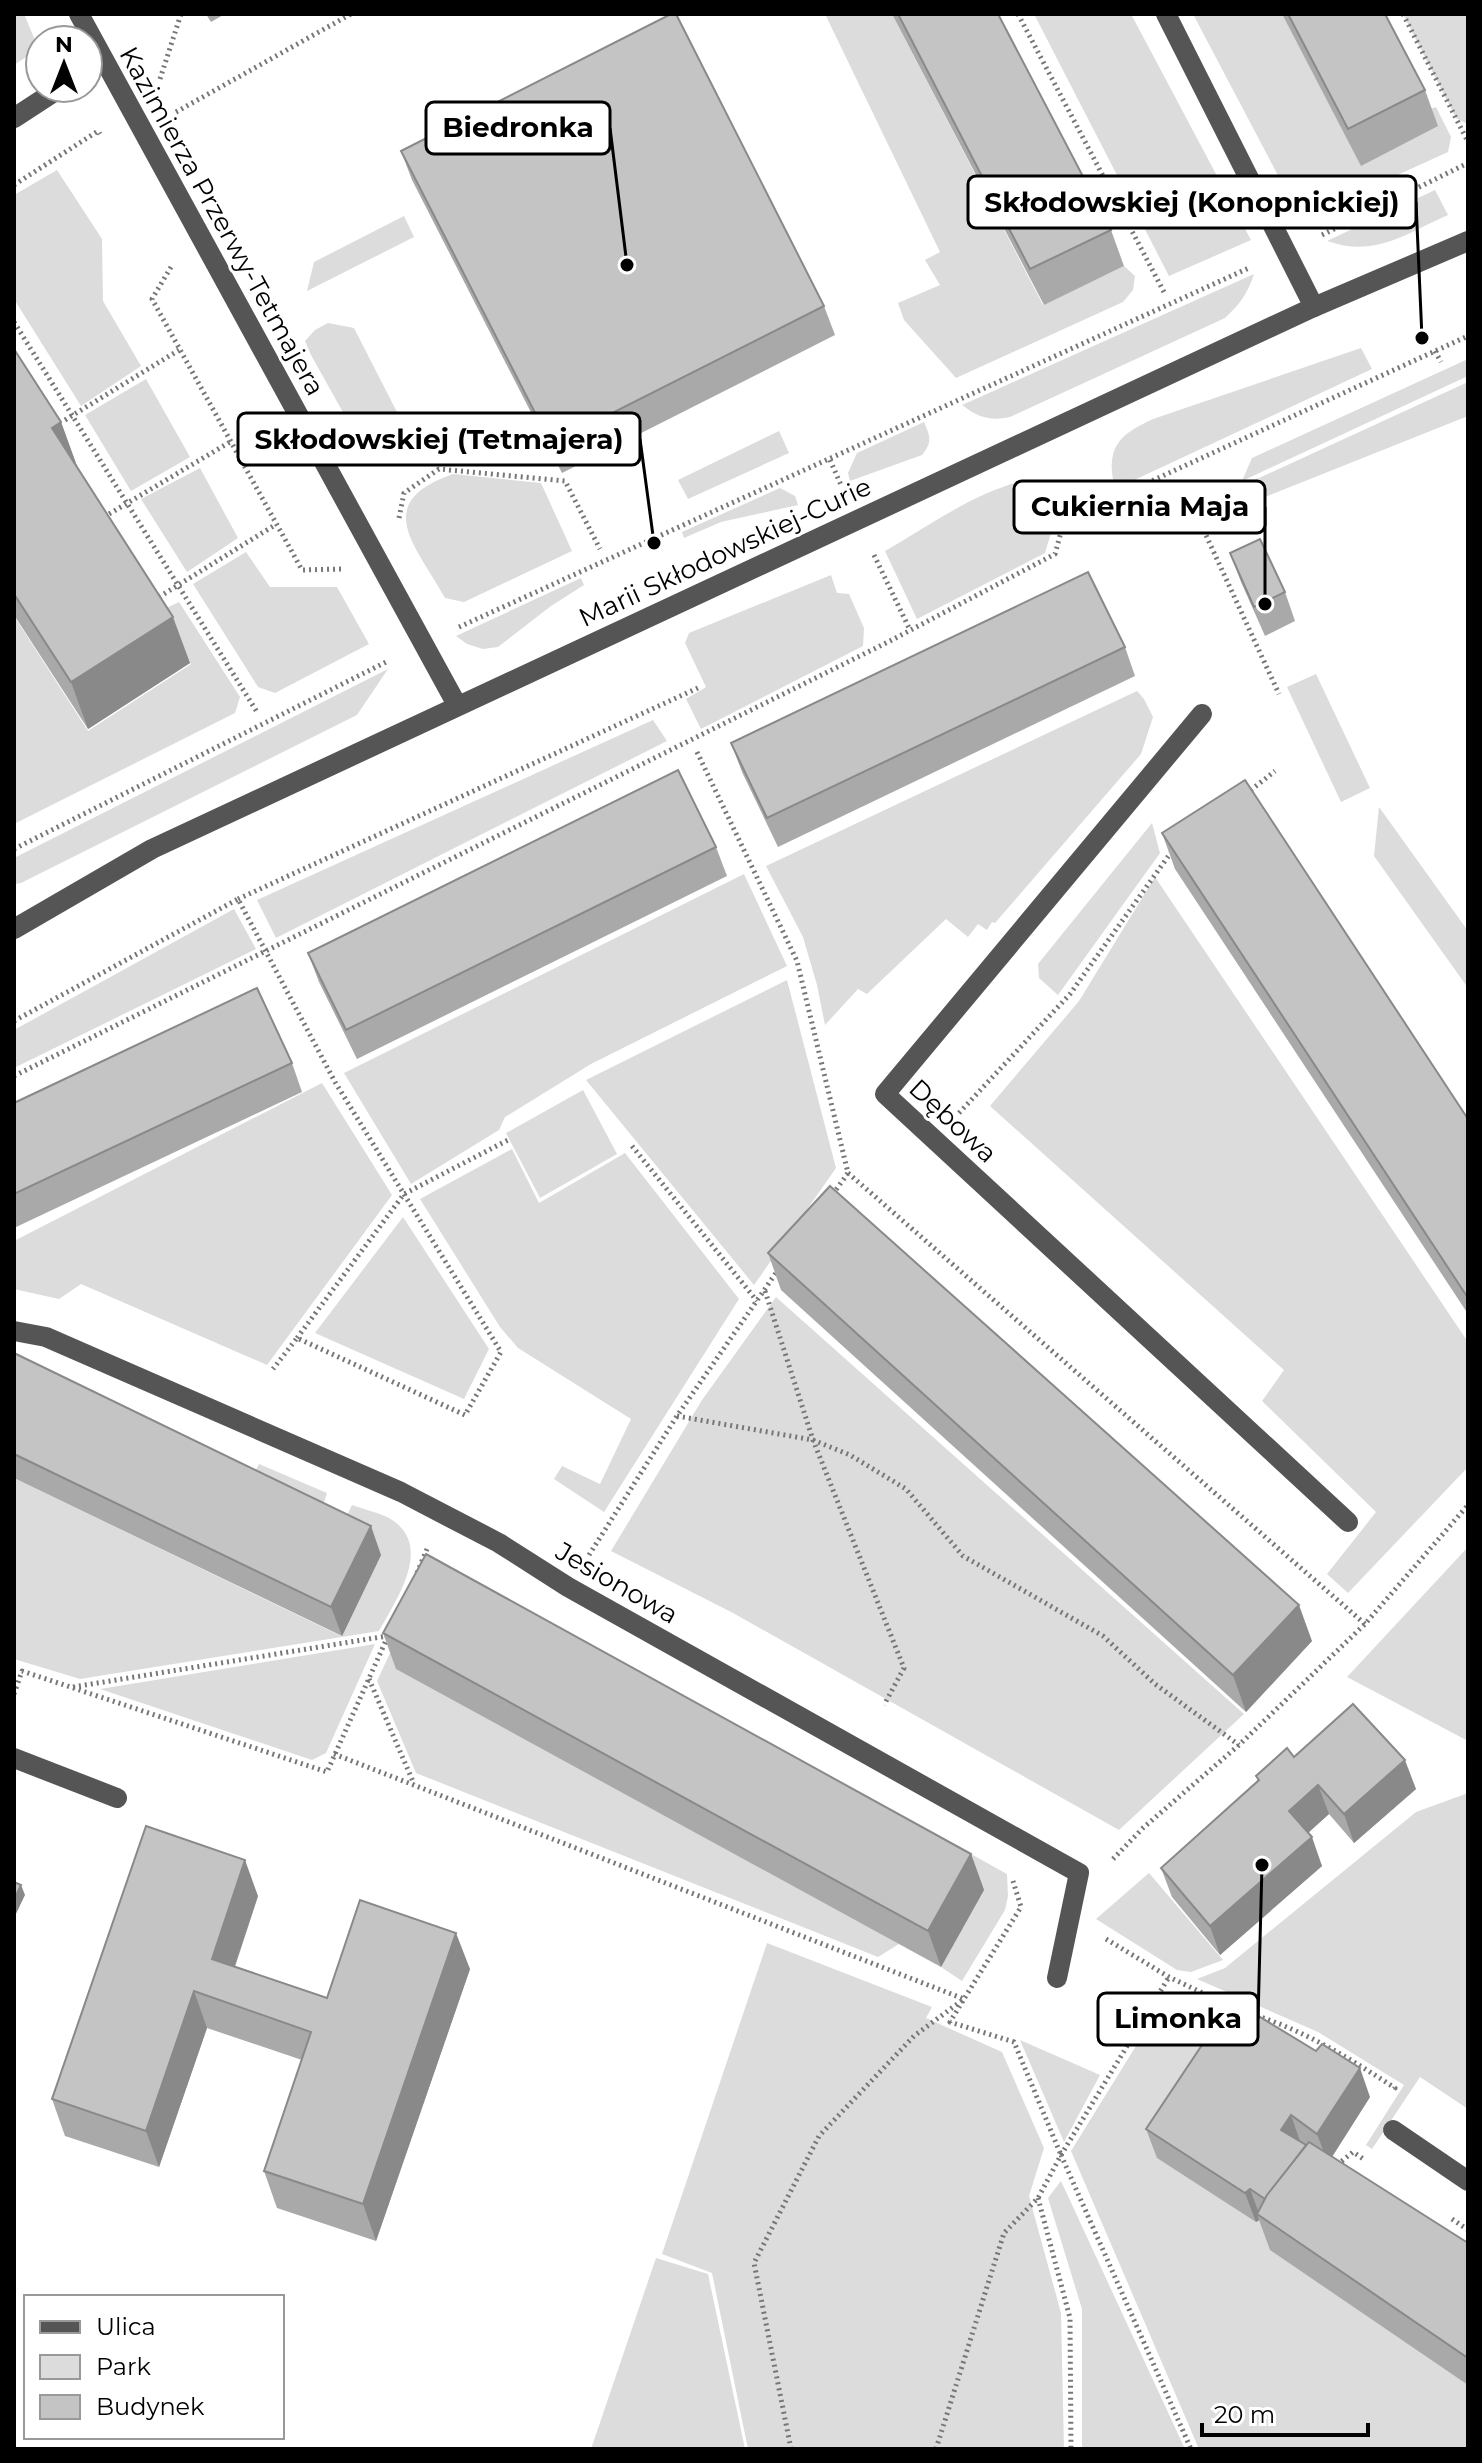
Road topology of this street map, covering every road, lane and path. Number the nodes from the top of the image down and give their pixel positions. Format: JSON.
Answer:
{"nodes":[{"id":1,"x":181,"y":14,"type":"edge"},
{"id":2,"x":351,"y":14,"type":"edge"},
{"id":3,"x":1018,"y":14,"type":"edge"},
{"id":4,"x":1166,"y":14,"type":"edge"},
{"id":5,"x":1403,"y":14,"type":"edge"},
{"id":6,"x":104,"y":78,"type":"edge"},
{"id":7,"x":160,"y":82,"type":"dead end"},
{"id":8,"x":35,"y":104,"type":"edge"},
{"id":9,"x":168,"y":116,"type":"dead end"},
{"id":10,"x":14,"y":118,"type":"edge"},
{"id":11,"x":1468,"y":142,"type":"edge"},
{"id":12,"x":106,"y":144,"type":"dead end"},
{"id":13,"x":1468,"y":163,"type":"edge"},
{"id":14,"x":14,"y":185,"type":"edge"},
{"id":15,"x":1468,"y":241,"type":"edge"},
{"id":16,"x":1286,"y":252,"type":"junction"},
{"id":17,"x":175,"y":261,"type":"dead end"},
{"id":18,"x":1165,"y":294,"type":"dead end"},
{"id":19,"x":1314,"y":307,"type":"junction"},
{"id":20,"x":14,"y":322,"type":"edge"},
{"id":21,"x":1468,"y":336,"type":"edge"},
{"id":22,"x":179,"y":350,"type":"junction"},
{"id":23,"x":1435,"y":351,"type":"junction"},
{"id":24,"x":1441,"y":362,"type":"dead end"},
{"id":25,"x":72,"y":416,"type":"junction"},
{"id":26,"x":65,"y":420,"type":"dead end"},
{"id":27,"x":230,"y":442,"type":"junction"},
{"id":28,"x":1181,"y":481,"type":"dead end"},
{"id":29,"x":127,"y":504,"type":"junction"},
{"id":30,"x":104,"y":517,"type":"edge"},
{"id":31,"x":397,"y":524,"type":"dead end"},
{"id":32,"x":275,"y":525,"type":"junction"},
{"id":33,"x":600,"y":549,"type":"dead end"},
{"id":34,"x":342,"y":569,"type":"dead end"},
{"id":35,"x":178,"y":585,"type":"junction"},
{"id":36,"x":159,"y":597,"type":"edge"},
{"id":37,"x":422,"y":646,"type":"junction"},
{"id":38,"x":700,"y":687,"type":"dead end"},
{"id":39,"x":1279,"y":694,"type":"dead end"},
{"id":40,"x":457,"y":705,"type":"junction"},
{"id":41,"x":257,"y":712,"type":"dead end"},
{"id":42,"x":1202,"y":714,"type":"dead end"},
{"id":43,"x":697,"y":752,"type":"dead end"},
{"id":44,"x":1275,"y":771,"type":"dead end"},
{"id":45,"x":1240,"y":799,"type":"edge"},
{"id":46,"x":1182,"y":844,"type":"edge"},
{"id":47,"x":14,"y":849,"type":"edge"},
{"id":48,"x":238,"y":899,"type":"junction"},
{"id":49,"x":14,"y":929,"type":"edge"},
{"id":50,"x":266,"y":951,"type":"junction"},
{"id":51,"x":14,"y":1021,"type":"edge"},
{"id":52,"x":14,"y":1076,"type":"edge"},
{"id":53,"x":508,"y":1140,"type":"dead end"},
{"id":54,"x":934,"y":1140,"type":"junction"},
{"id":55,"x":632,"y":1146,"type":"dead end"},
{"id":56,"x":848,"y":1173,"type":"junction"},
{"id":57,"x":404,"y":1194,"type":"junction"},
{"id":58,"x":829,"y":1199,"type":"edge"},
{"id":59,"x":783,"y":1264,"type":"edge"},
{"id":60,"x":765,"y":1290,"type":"junction"},
{"id":61,"x":757,"y":1301,"type":"junction"},
{"id":62,"x":14,"y":1331,"type":"edge"},
{"id":63,"x":297,"y":1338,"type":"junction"},
{"id":64,"x":273,"y":1369,"type":"dead end"},
{"id":65,"x":677,"y":1416,"type":"junction"},
{"id":66,"x":813,"y":1440,"type":"junction"},
{"id":67,"x":1468,"y":1505,"type":"edge"},
{"id":68,"x":1348,"y":1522,"type":"dead end"},
{"id":69,"x":430,"y":1544,"type":"dead end"},
{"id":70,"x":412,"y":1583,"type":"edge"},
{"id":71,"x":568,"y":1587,"type":"junction"},
{"id":72,"x":394,"y":1623,"type":"edge"},
{"id":73,"x":1365,"y":1624,"type":"junction"},
{"id":74,"x":388,"y":1636,"type":"junction"},
{"id":75,"x":369,"y":1678,"type":"junction"},
{"id":76,"x":69,"y":1688,"type":"junction"},
{"id":77,"x":14,"y":1694,"type":"edge"},
{"id":78,"x":884,"y":1705,"type":"dead end"},
{"id":79,"x":1239,"y":1745,"type":"junction"},
{"id":80,"x":334,"y":1754,"type":"junction"},
{"id":81,"x":14,"y":1758,"type":"edge"},
{"id":82,"x":414,"y":1784,"type":"junction"},
{"id":83,"x":117,"y":1798,"type":"dead end"},
{"id":84,"x":1106,"y":1866,"type":"dead end"},
{"id":85,"x":1012,"y":1876,"type":"dead end"},
{"id":86,"x":1093,"y":1931,"type":"dead end"},
{"id":87,"x":1169,"y":1977,"type":"junction"},
{"id":88,"x":1057,"y":1978,"type":"dead end"},
{"id":89,"x":964,"y":1999,"type":"junction"},
{"id":90,"x":1395,"y":2088,"type":"dead end"},
{"id":91,"x":1393,"y":2130,"type":"dead end"},
{"id":92,"x":1061,"y":2155,"type":"junction"},
{"id":93,"x":1371,"y":2164,"type":"dead end"},
{"id":94,"x":1329,"y":2172,"type":"edge"},
{"id":95,"x":1468,"y":2181,"type":"edge"},
{"id":96,"x":1038,"y":2198,"type":"junction"},
{"id":97,"x":1444,"y":2214,"type":"dead end"},
{"id":98,"x":1468,"y":2230,"type":"edge"},
{"id":99,"x":791,"y":2449,"type":"edge"},
{"id":100,"x":936,"y":2449,"type":"edge"},
{"id":101,"x":1071,"y":2449,"type":"edge"},
{"id":102,"x":1191,"y":2449,"type":"edge"}],
"edges":[{"from":1,"to":7,"type":"path"},
{"from":2,"to":9,"type":"path"},
{"from":3,"to":18,"type":"path"},
{"from":4,"to":16,"type":"street"},
{"from":5,"to":11,"type":"path"},
{"from":6,"to":37,"type":"street","name":"Kazimierza Przerwy-Tetmajera"},
{"from":8,"to":10,"type":"street"},
{"from":12,"to":14,"type":"path"},
{"from":13,"to":16,"type":"path"},
{"from":15,"to":19,"type":"street","name":"Marii Skłodowskiej-Curie"},
{"from":16,"to":19,"type":"street"},
{"from":16,"to":37,"type":"path"},
{"from":17,"to":22,"type":"path"},
{"from":19,"to":40,"type":"street","name":"Marii Skłodowskiej-Curie"},
{"from":20,"to":25,"type":"path"},
{"from":21,"to":23,"type":"path"},
{"from":22,"to":25,"type":"path"},
{"from":22,"to":27,"type":"path"},
{"from":23,"to":24,"type":"path"},
{"from":23,"to":50,"type":"path"},
{"from":25,"to":26,"type":"path"},
{"from":25,"to":29,"type":"path"},
{"from":27,"to":29,"type":"path"},
{"from":27,"to":32,"type":"path"},
{"from":28,"to":39,"type":"path"},
{"from":29,"to":30,"type":"path"},
{"from":29,"to":35,"type":"path"},
{"from":31,"to":33,"type":"path"},
{"from":32,"to":34,"type":"path"},
{"from":32,"to":35,"type":"path"},
{"from":35,"to":36,"type":"path"},
{"from":35,"to":41,"type":"path"},
{"from":37,"to":40,"type":"street","name":"Kazimierza Przerwy-Tetmajera"},
{"from":37,"to":47,"type":"path"},
{"from":38,"to":48,"type":"path"},
{"from":40,"to":49,"type":"street","name":"Marii Skłodowskiej-Curie"},
{"from":42,"to":54,"type":"street","name":"Dębowa"},
{"from":43,"to":56,"type":"path"},
{"from":44,"to":45,"type":"path"},
{"from":46,"to":54,"type":"path"},
{"from":48,"to":50,"type":"path"},
{"from":48,"to":51,"type":"path"},
{"from":50,"to":52,"type":"path"},
{"from":50,"to":57,"type":"path"},
{"from":53,"to":57,"type":"path"},
{"from":54,"to":68,"type":"street","name":"Dębowa"},
{"from":55,"to":61,"type":"path"},
{"from":56,"to":58,"type":"path"},
{"from":56,"to":73,"type":"path"},
{"from":57,"to":63,"type":"path"},
{"from":57,"to":63,"type":"path"},
{"from":59,"to":60,"type":"path"},
{"from":60,"to":61,"type":"path"},
{"from":60,"to":66,"type":"path"},
{"from":61,"to":65,"type":"path"},
{"from":62,"to":71,"type":"street","name":"Jesionowa"},
{"from":63,"to":64,"type":"path"},
{"from":65,"to":66,"type":"path"},
{"from":65,"to":71,"type":"path"},
{"from":66,"to":78,"type":"path"},
{"from":66,"to":79,"type":"path"},
{"from":67,"to":73,"type":"path"},
{"from":69,"to":70,"type":"path"},
{"from":71,"to":88,"type":"street","name":"Jesionowa"},
{"from":72,"to":74,"type":"path"},
{"from":73,"to":79,"type":"path"},
{"from":74,"to":75,"type":"path"},
{"from":74,"to":76,"type":"path"},
{"from":75,"to":80,"type":"path"},
{"from":75,"to":82,"type":"path"},
{"from":76,"to":77,"type":"path"},
{"from":76,"to":80,"type":"path"},
{"from":79,"to":84,"type":"path"},
{"from":80,"to":82,"type":"path"},
{"from":81,"to":83,"type":"street"},
{"from":82,"to":89,"type":"path"},
{"from":85,"to":89,"type":"path"},
{"from":86,"to":87,"type":"path"},
{"from":87,"to":90,"type":"path"},
{"from":87,"to":92,"type":"path"},
{"from":89,"to":92,"type":"path"},
{"from":89,"to":99,"type":"path"},
{"from":91,"to":95,"type":"street"},
{"from":92,"to":96,"type":"path"},
{"from":92,"to":102,"type":"path"},
{"from":93,"to":94,"type":"path"},
{"from":96,"to":100,"type":"path"},
{"from":96,"to":101,"type":"path"},
{"from":97,"to":98,"type":"path"}]}
